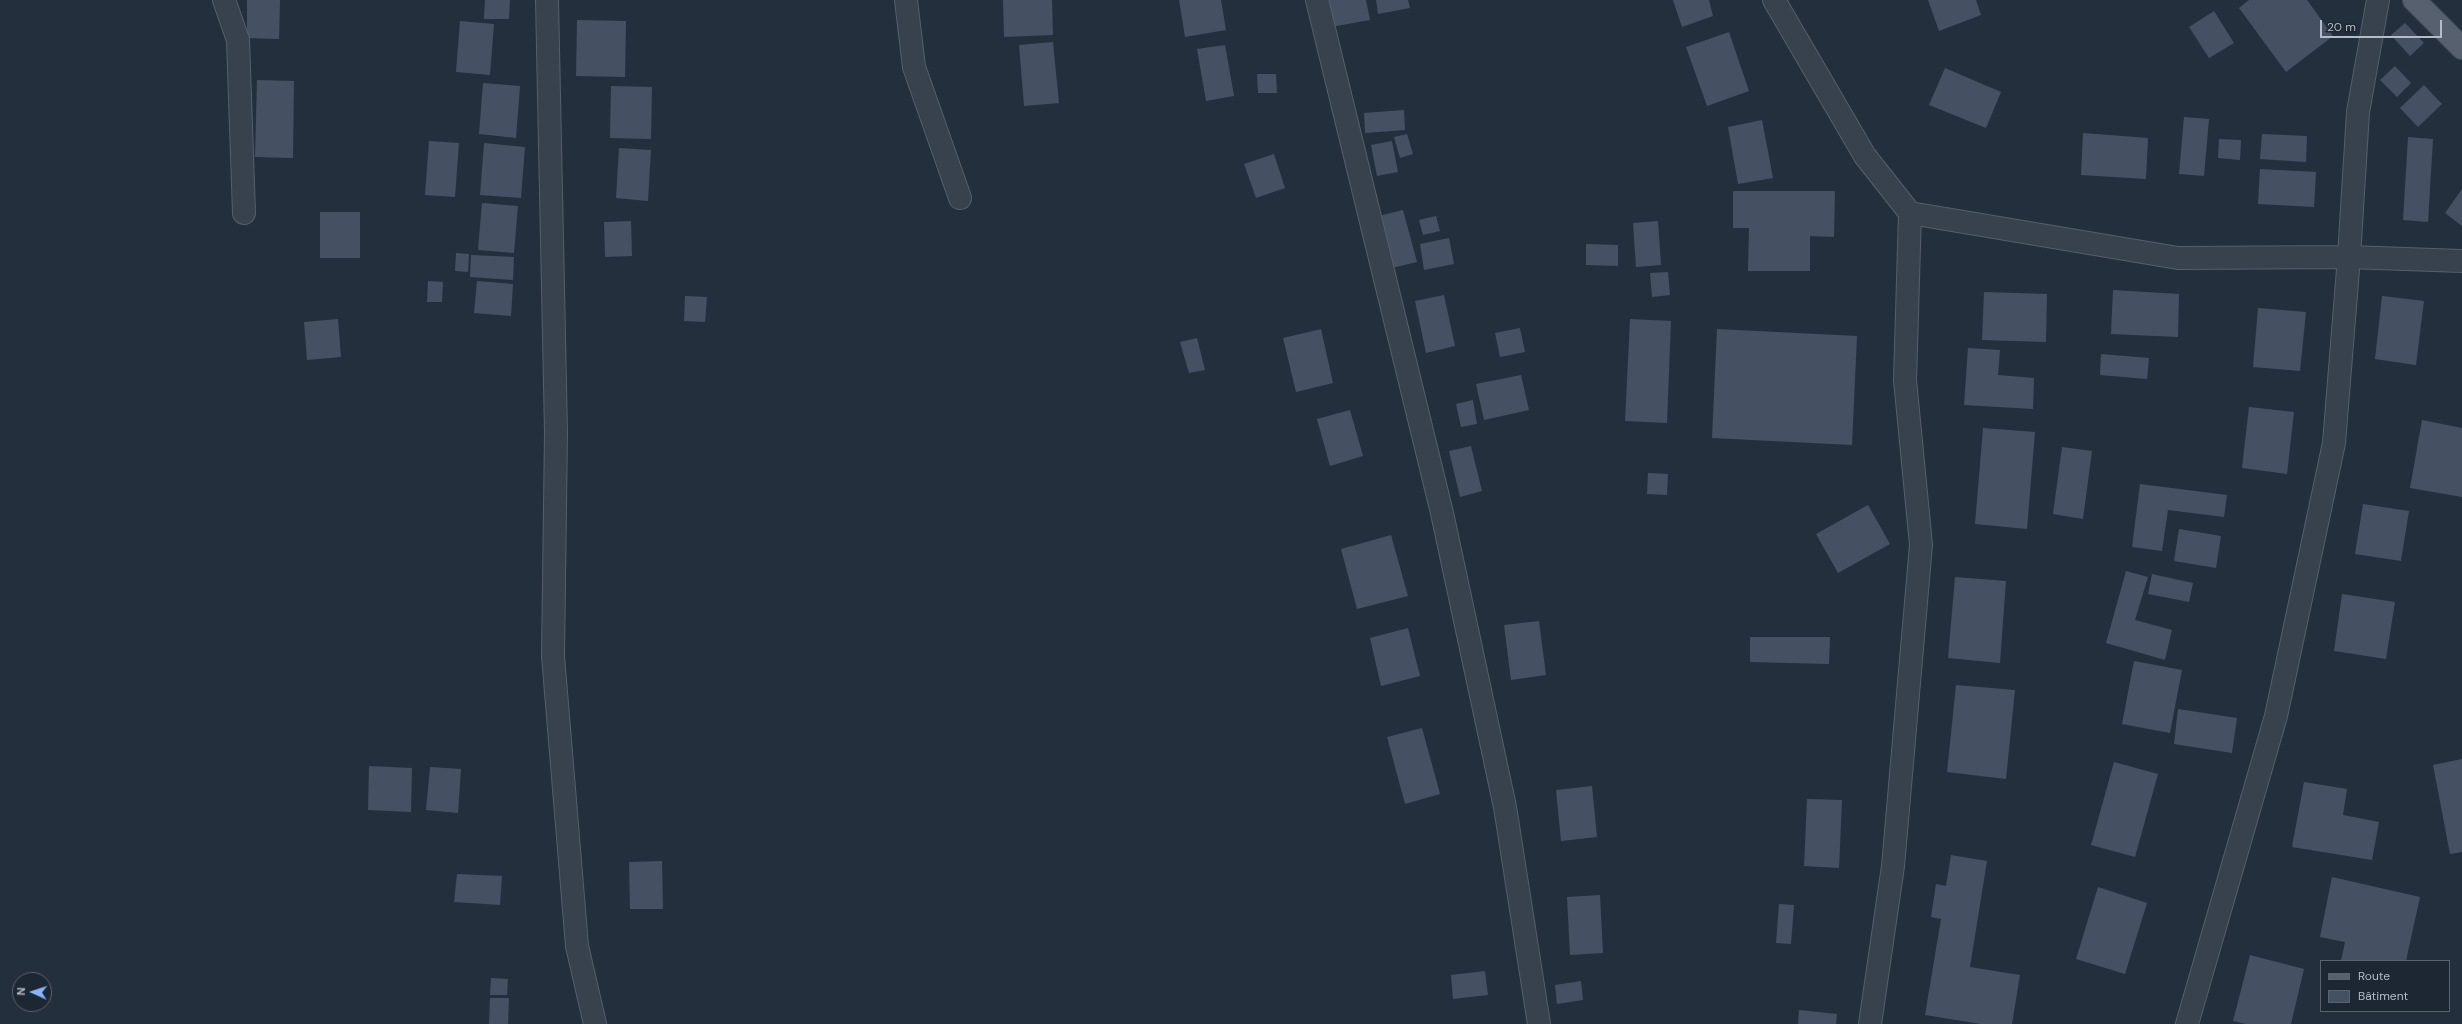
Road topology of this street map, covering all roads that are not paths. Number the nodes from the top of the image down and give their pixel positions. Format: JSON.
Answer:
{"nodes":[{"id":1,"x":224,"y":0,"type":"edge"},
{"id":2,"x":547,"y":0,"type":"edge"},
{"id":3,"x":906,"y":0,"type":"edge"},
{"id":4,"x":1316,"y":0,"type":"edge"},
{"id":5,"x":1774,"y":0,"type":"edge"},
{"id":6,"x":2378,"y":0,"type":"edge"},
{"id":7,"x":2414,"y":0,"type":"edge"},
{"id":8,"x":2462,"y":48,"type":"edge"},
{"id":9,"x":960,"y":198,"type":"dead end"},
{"id":10,"x":1910,"y":213,"type":"junction"},
{"id":11,"x":244,"y":214,"type":"dead end"},
{"id":12,"x":2349,"y":257,"type":"junction"},
{"id":13,"x":2462,"y":261,"type":"edge"},
{"id":14,"x":594,"y":1024,"type":"edge"},
{"id":15,"x":1539,"y":1024,"type":"edge"},
{"id":16,"x":1870,"y":1024,"type":"edge"},
{"id":17,"x":2187,"y":1024,"type":"edge"}],
"edges":[{"from":1,"to":11,"type":"street"},
{"from":2,"to":14,"type":"street"},
{"from":3,"to":9,"type":"street"},
{"from":4,"to":15,"type":"street"},
{"from":5,"to":10,"type":"street"},
{"from":6,"to":12,"type":"street"},
{"from":7,"to":8,"type":"main road"},
{"from":10,"to":12,"type":"street"},
{"from":10,"to":16,"type":"street"},
{"from":12,"to":13,"type":"street"},
{"from":12,"to":17,"type":"street"}]}
